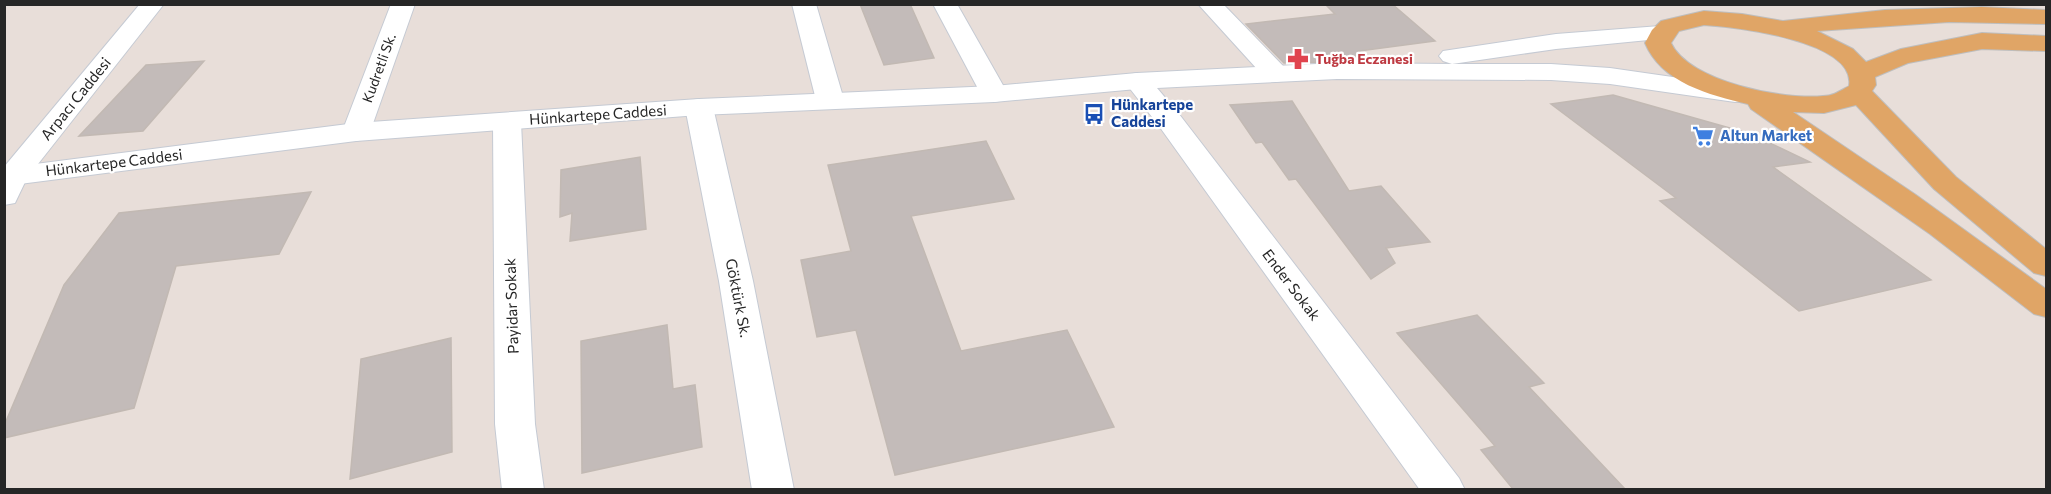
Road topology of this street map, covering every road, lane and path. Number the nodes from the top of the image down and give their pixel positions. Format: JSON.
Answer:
{"nodes":[{"id":1,"x":153,"y":4,"type":"edge"},
{"id":2,"x":403,"y":4,"type":"edge"},
{"id":3,"x":804,"y":4,"type":"edge"},
{"id":4,"x":945,"y":4,"type":"edge"},
{"id":5,"x":1209,"y":4,"type":"edge"},
{"id":6,"x":1715,"y":4,"type":"edge"},
{"id":7,"x":2046,"y":17,"type":"edge"},
{"id":8,"x":1661,"y":24,"type":"junction"},
{"id":9,"x":1770,"y":25,"type":"junction"},
{"id":10,"x":2046,"y":43,"type":"edge"},
{"id":11,"x":1337,"y":71,"type":"junction"},
{"id":12,"x":1276,"y":75,"type":"junction"},
{"id":13,"x":1137,"y":81,"type":"junction"},
{"id":14,"x":1860,"y":83,"type":"junction"},
{"id":15,"x":994,"y":94,"type":"junction"},
{"id":16,"x":1745,"y":96,"type":"junction"},
{"id":17,"x":830,"y":100,"type":"junction"},
{"id":18,"x":699,"y":107,"type":"junction"},
{"id":19,"x":507,"y":122,"type":"junction"},
{"id":20,"x":356,"y":132,"type":"junction"},
{"id":21,"x":7,"y":183,"type":"edge"},
{"id":22,"x":2046,"y":266,"type":"edge"},
{"id":23,"x":2046,"y":306,"type":"edge"},
{"id":24,"x":523,"y":489,"type":"edge"},
{"id":25,"x":773,"y":489,"type":"edge"},
{"id":26,"x":1444,"y":489,"type":"edge"}],
"edges":[{"from":1,"to":21,"type":"street","name":"Arpacı Caddesi"},
{"from":2,"to":20,"type":"street","name":"Kudretli Sk."},
{"from":3,"to":17,"type":"street"},
{"from":4,"to":15,"type":"street"},
{"from":5,"to":12,"type":"street"},
{"from":6,"to":9,"type":"main road"},
{"from":7,"to":9,"type":"main road"},
{"from":8,"to":9,"type":"main road"},
{"from":8,"to":11,"type":"street"},
{"from":8,"to":16,"type":"main road"},
{"from":9,"to":14,"type":"main road"},
{"from":10,"to":14,"type":"main road"},
{"from":11,"to":12,"type":"street","name":"Hünkartepe Caddesi"},
{"from":11,"to":16,"type":"street"},
{"from":12,"to":13,"type":"street","name":"Hünkartepe Caddesi"},
{"from":13,"to":15,"type":"street","name":"Hünkartepe Caddesi"},
{"from":13,"to":26,"type":"street","name":"Ender Sokak"},
{"from":14,"to":16,"type":"main road"},
{"from":14,"to":22,"type":"main road"},
{"from":15,"to":17,"type":"street","name":"Hünkartepe Caddesi"},
{"from":16,"to":23,"type":"main road"},
{"from":17,"to":18,"type":"street","name":"Hünkartepe Caddesi"},
{"from":18,"to":19,"type":"street","name":"Hünkartepe Caddesi"},
{"from":18,"to":25,"type":"street","name":"Göktürk Sk."},
{"from":19,"to":20,"type":"street","name":"Hünkartepe Caddesi"},
{"from":19,"to":24,"type":"street","name":"Payidar Sokak"},
{"from":20,"to":21,"type":"street","name":"Hünkartepe Caddesi"}]}
